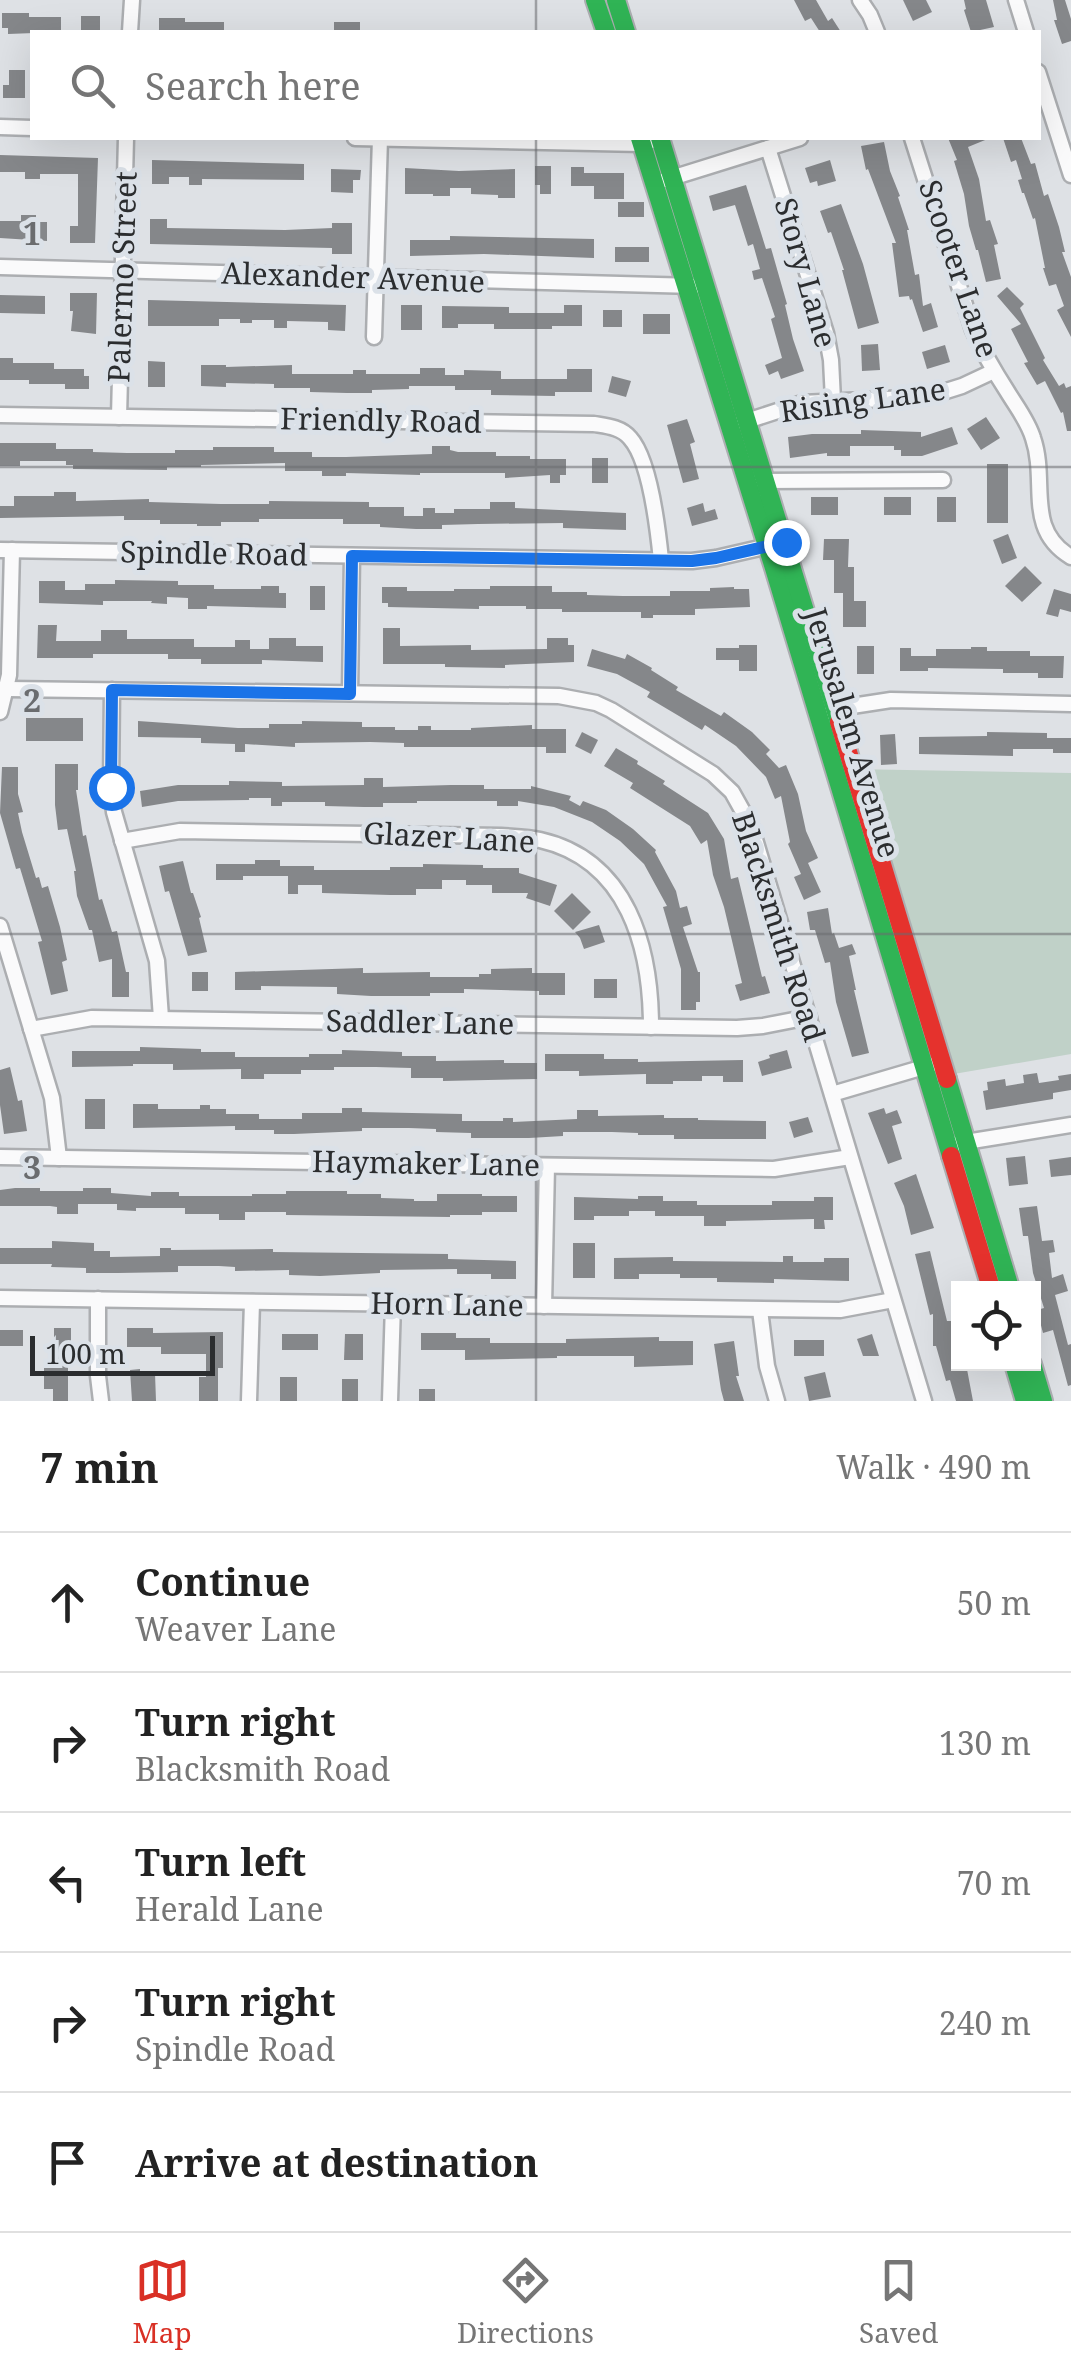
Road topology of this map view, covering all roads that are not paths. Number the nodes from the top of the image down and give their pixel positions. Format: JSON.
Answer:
{"nodes":[{"id":1,"x":132,"y":0,"type":"edge"},
{"id":2,"x":596,"y":0,"type":"edge"},
{"id":3,"x":616,"y":0,"type":"edge"},
{"id":4,"x":860,"y":0,"type":"edge"},
{"id":5,"x":1016,"y":0,"type":"edge"},
{"id":6,"x":130,"y":30,"type":"edge"},
{"id":7,"x":605,"y":30,"type":"edge"},
{"id":8,"x":625,"y":30,"type":"edge"},
{"id":9,"x":876,"y":30,"type":"edge"},
{"id":10,"x":1025,"y":30,"type":"edge"},
{"id":11,"x":1041,"y":81,"type":"edge"},
{"id":12,"x":0,"y":126,"type":"edge"},
{"id":13,"x":30,"y":128,"type":"edge"},
{"id":14,"x":126,"y":140,"type":"edge"},
{"id":15,"x":380,"y":140,"type":"edge"},
{"id":16,"x":650,"y":140,"type":"edge"},
{"id":17,"x":794,"y":140,"type":"edge"},
{"id":18,"x":913,"y":140,"type":"edge"},
{"id":19,"x":768,"y":148,"type":"junction"},
{"id":20,"x":1071,"y":174,"type":"edge"},
{"id":21,"x":664,"y":180,"type":"junction"},
{"id":22,"x":0,"y":267,"type":"edge"},
{"id":23,"x":123,"y":272,"type":"junction"},
{"id":24,"x":376,"y":279,"type":"junction"},
{"id":25,"x":697,"y":286,"type":"junction"},
{"id":26,"x":374,"y":338,"type":"dead end"},
{"id":27,"x":994,"y":370,"type":"junction"},
{"id":28,"x":833,"y":400,"type":"junction"},
{"id":29,"x":0,"y":415,"type":"edge"},
{"id":30,"x":119,"y":417,"type":"junction"},
{"id":31,"x":740,"y":423,"type":"junction"},
{"id":32,"x":943,"y":480,"type":"dead end"},
{"id":33,"x":767,"y":481,"type":"junction"},
{"id":34,"x":746,"y":482,"type":"junction"},
{"id":35,"x":786,"y":542,"type":"junction"},
{"id":36,"x":766,"y":546,"type":"junction"},
{"id":37,"x":6,"y":550,"type":"edge"},
{"id":38,"x":352,"y":556,"type":"junction"},
{"id":39,"x":1071,"y":557,"type":"edge"},
{"id":40,"x":662,"y":560,"type":"junction"},
{"id":41,"x":8,"y":689,"type":"junction"},
{"id":42,"x":112,"y":690,"type":"junction"},
{"id":43,"x":350,"y":694,"type":"junction"},
{"id":44,"x":1071,"y":704,"type":"edge"},
{"id":45,"x":0,"y":712,"type":"edge"},
{"id":46,"x":827,"y":714,"type":"junction"},
{"id":47,"x":122,"y":840,"type":"junction"},
{"id":48,"x":0,"y":926,"type":"edge"},
{"id":49,"x":809,"y":1017,"type":"junction"},
{"id":50,"x":161,"y":1018,"type":"junction"},
{"id":51,"x":651,"y":1027,"type":"junction"},
{"id":52,"x":31,"y":1028,"type":"junction"},
{"id":53,"x":932,"y":1065,"type":"junction"},
{"id":54,"x":832,"y":1094,"type":"junction"},
{"id":55,"x":1071,"y":1125,"type":"edge"},
{"id":56,"x":956,"y":1143,"type":"junction"},
{"id":57,"x":0,"y":1157,"type":"edge"},
{"id":58,"x":850,"y":1157,"type":"junction"},
{"id":59,"x":59,"y":1158,"type":"junction"},
{"id":60,"x":548,"y":1166,"type":"junction"},
{"id":61,"x":989,"y":1281,"type":"edge"},
{"id":62,"x":1007,"y":1281,"type":"edge"},
{"id":63,"x":0,"y":1298,"type":"edge"},
{"id":64,"x":98,"y":1300,"type":"junction"},
{"id":65,"x":893,"y":1300,"type":"junction"},
{"id":66,"x":252,"y":1302,"type":"junction"},
{"id":67,"x":394,"y":1304,"type":"junction"},
{"id":68,"x":544,"y":1306,"type":"junction"},
{"id":69,"x":760,"y":1310,"type":"junction"},
{"id":70,"x":1016,"y":1371,"type":"edge"},
{"id":71,"x":1034,"y":1371,"type":"edge"},
{"id":72,"x":101,"y":1401,"type":"edge"},
{"id":73,"x":249,"y":1401,"type":"edge"},
{"id":74,"x":390,"y":1401,"type":"edge"},
{"id":75,"x":777,"y":1401,"type":"edge"},
{"id":76,"x":924,"y":1401,"type":"edge"},
{"id":77,"x":1025,"y":1401,"type":"edge"},
{"id":78,"x":1044,"y":1401,"type":"edge"}],
"edges":[{"from":1,"to":6,"type":"street"},
{"from":2,"to":7,"type":"main road"},
{"from":3,"to":8,"type":"main road"},
{"from":4,"to":9,"type":"street"},
{"from":5,"to":10,"type":"street"},
{"from":11,"to":20,"type":"street"},
{"from":12,"to":13,"type":"street"},
{"from":14,"to":23,"type":"street","name":"Palermo Street"},
{"from":15,"to":24,"type":"street"},
{"from":16,"to":21,"type":"main road","name":"Jerusalem Avenue"},
{"from":17,"to":19,"type":"street"},
{"from":18,"to":27,"type":"street","name":"Scooter Lane"},
{"from":19,"to":21,"type":"street"},
{"from":19,"to":28,"type":"street","name":"Story Lane"},
{"from":21,"to":25,"type":"main road","name":"Jerusalem Avenue"},
{"from":22,"to":23,"type":"street","name":"Alexander Avenue"},
{"from":23,"to":24,"type":"street","name":"Alexander Avenue"},
{"from":23,"to":30,"type":"street","name":"Palermo Street"},
{"from":24,"to":25,"type":"street","name":"Alexander Avenue"},
{"from":24,"to":26,"type":"street"},
{"from":25,"to":31,"type":"main road","name":"Jerusalem Avenue"},
{"from":27,"to":28,"type":"street","name":"Rising Lane"},
{"from":27,"to":39,"type":"street","name":"Scooter Lane"},
{"from":28,"to":31,"type":"street","name":"Rising Lane"},
{"from":29,"to":30,"type":"street","name":"Friendly Road"},
{"from":30,"to":40,"type":"street","name":"Friendly Road"},
{"from":31,"to":33,"type":"main road","name":"Jerusalem Avenue"},
{"from":31,"to":34,"type":"main road","name":"Jerusalem Avenue"},
{"from":32,"to":33,"type":"street"},
{"from":33,"to":34,"type":"street"},
{"from":33,"to":35,"type":"main road","name":"Jerusalem Avenue"},
{"from":34,"to":36,"type":"main road","name":"Jerusalem Avenue"},
{"from":35,"to":36,"type":"street","name":"Spindle Road"},
{"from":35,"to":46,"type":"main road","name":"Jerusalem Avenue"},
{"from":36,"to":40,"type":"street","name":"Spindle Road"},
{"from":36,"to":46,"type":"main road","name":"Jerusalem Avenue"},
{"from":37,"to":38,"type":"street","name":"Spindle Road"},
{"from":37,"to":41,"type":"street"},
{"from":38,"to":40,"type":"street","name":"Spindle Road"},
{"from":38,"to":43,"type":"street"},
{"from":41,"to":42,"type":"street","name":"Blacksmith Road"},
{"from":41,"to":45,"type":"street"},
{"from":42,"to":43,"type":"street","name":"Blacksmith Road"},
{"from":42,"to":47,"type":"street"},
{"from":43,"to":49,"type":"street","name":"Blacksmith Road"},
{"from":44,"to":46,"type":"street"},
{"from":46,"to":53,"type":"main road","name":"Jerusalem Avenue"},
{"from":47,"to":50,"type":"street"},
{"from":47,"to":51,"type":"street","name":"Glazer Lane"},
{"from":48,"to":52,"type":"street"},
{"from":49,"to":51,"type":"street","name":"Saddler Lane"},
{"from":49,"to":54,"type":"street","name":"Blacksmith Road"},
{"from":50,"to":51,"type":"street","name":"Saddler Lane"},
{"from":50,"to":52,"type":"street","name":"Saddler Lane"},
{"from":52,"to":59,"type":"street"},
{"from":53,"to":54,"type":"street"},
{"from":53,"to":56,"type":"main road","name":"Jerusalem Avenue"},
{"from":54,"to":58,"type":"street","name":"Blacksmith Road"},
{"from":55,"to":56,"type":"street"},
{"from":56,"to":61,"type":"main road","name":"Jerusalem Avenue"},
{"from":56,"to":62,"type":"main road","name":"Jerusalem Avenue"},
{"from":57,"to":59,"type":"street","name":"Haymaker Lane"},
{"from":58,"to":60,"type":"street","name":"Haymaker Lane"},
{"from":58,"to":65,"type":"street","name":"Blacksmith Road"},
{"from":59,"to":60,"type":"street","name":"Haymaker Lane"},
{"from":60,"to":68,"type":"street"},
{"from":63,"to":64,"type":"street","name":"Horn Lane"},
{"from":64,"to":66,"type":"street","name":"Horn Lane"},
{"from":64,"to":72,"type":"street"},
{"from":65,"to":69,"type":"street","name":"Horn Lane"},
{"from":65,"to":76,"type":"street","name":"Blacksmith Road"},
{"from":66,"to":67,"type":"street","name":"Horn Lane"},
{"from":66,"to":73,"type":"street"},
{"from":67,"to":68,"type":"street","name":"Horn Lane"},
{"from":67,"to":74,"type":"street"},
{"from":68,"to":69,"type":"street","name":"Horn Lane"},
{"from":69,"to":75,"type":"street"},
{"from":70,"to":77,"type":"main road"},
{"from":71,"to":78,"type":"main road"}]}
